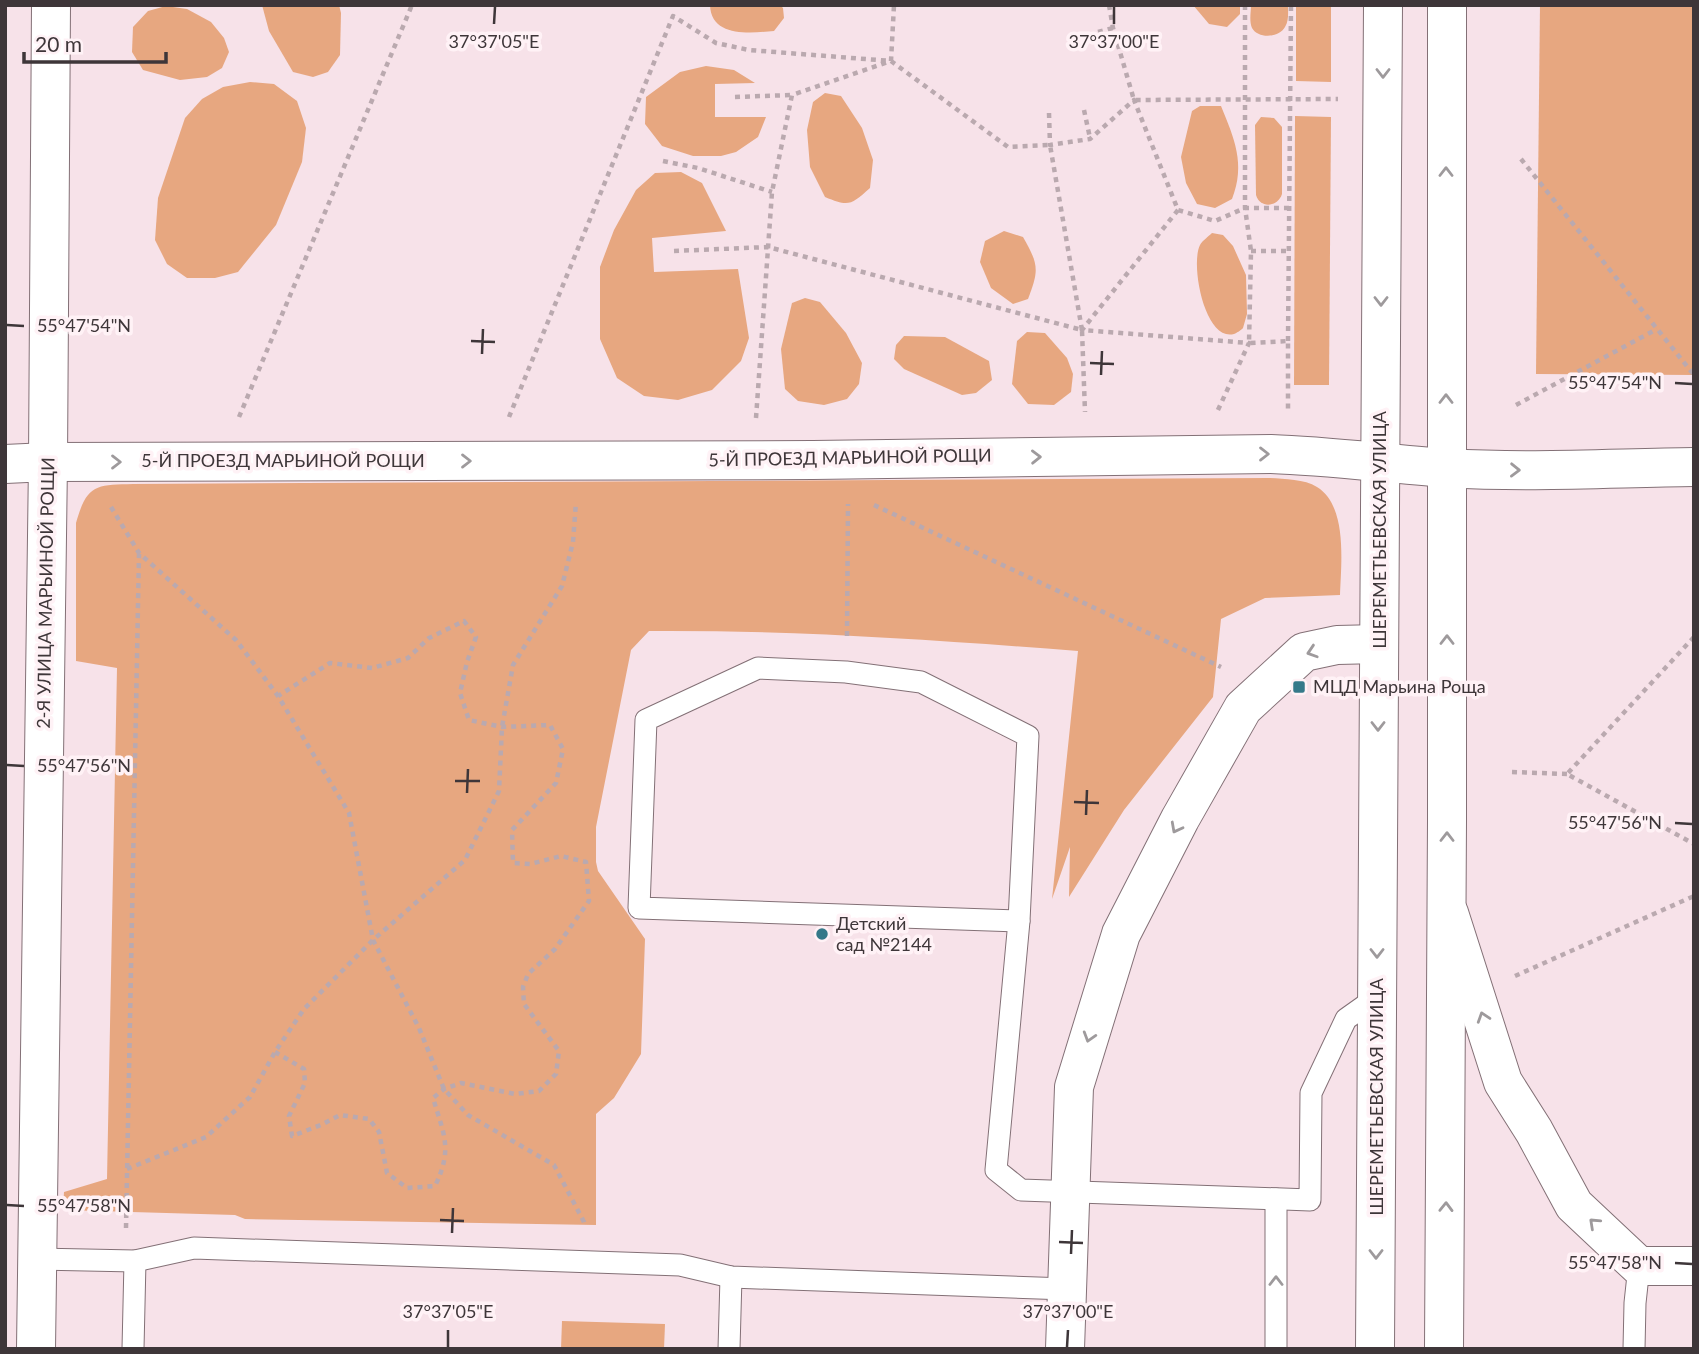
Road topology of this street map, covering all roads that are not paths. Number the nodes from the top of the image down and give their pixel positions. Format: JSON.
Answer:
{"nodes":[{"id":1,"x":51,"y":5,"type":"edge"},
{"id":2,"x":1383,"y":5,"type":"edge"},
{"id":3,"x":1447,"y":5,"type":"edge"},
{"id":4,"x":1380,"y":461,"type":"junction"},
{"id":5,"x":47,"y":462,"type":"junction"},
{"id":6,"x":5,"y":464,"type":"edge"},
{"id":7,"x":1694,"y":467,"type":"edge"},
{"id":8,"x":1446,"y":468,"type":"junction"},
{"id":9,"x":1379,"y":644,"type":"junction"},
{"id":10,"x":1447,"y":906,"type":"junction"},
{"id":11,"x":1019,"y":921,"type":"junction"},
{"id":12,"x":1377,"y":997,"type":"junction"},
{"id":13,"x":1070,"y":1191,"type":"junction"},
{"id":14,"x":1276,"y":1199,"type":"junction"},
{"id":15,"x":135,"y":1261,"type":"junction"},
{"id":16,"x":1639,"y":1266,"type":"junction"},
{"id":17,"x":1694,"y":1266,"type":"edge"},
{"id":18,"x":731,"y":1277,"type":"junction"},
{"id":19,"x":26,"y":1282,"type":"edge"},
{"id":20,"x":1067,"y":1289,"type":"junction"},
{"id":21,"x":36,"y":1349,"type":"edge"},
{"id":22,"x":133,"y":1349,"type":"edge"},
{"id":23,"x":729,"y":1349,"type":"edge"},
{"id":24,"x":1065,"y":1349,"type":"edge"},
{"id":25,"x":1276,"y":1349,"type":"edge"},
{"id":26,"x":1375,"y":1349,"type":"edge"},
{"id":27,"x":1444,"y":1349,"type":"edge"},
{"id":28,"x":1634,"y":1349,"type":"edge"}],
"edges":[{"from":1,"to":5,"type":"street","name":"2-Я УЛИЦА МАРЬИНОЙ РОЩИ"},
{"from":2,"to":4,"type":"street","name":"ШЕРЕМЕТЬЕВСКАЯ УЛИЦА","one_way":true},
{"from":8,"to":3,"type":"street","one_way":true},
{"from":5,"to":4,"type":"street","name":"5-Й ПРОЕЗД МАРЬИНОЙ РОЩИ","one_way":true},
{"from":4,"to":8,"type":"street","name":"5-Й ПРОЕЗД МАРЬИНОЙ РОЩИ"},
{"from":4,"to":9,"type":"street","name":"ШЕРЕМЕТЬЕВСКАЯ УЛИЦА"},
{"from":5,"to":6,"type":"street","name":"5-Й ПРОЕЗД МАРЬИНОЙ РОЩИ"},
{"from":5,"to":19,"type":"street","name":"2-Я УЛИЦА МАРЬИНОЙ РОЩИ"},
{"from":8,"to":7,"type":"street","name":"5-Й ПРОЕЗД МАРЬИНОЙ РОЩИ","one_way":true},
{"from":10,"to":8,"type":"street","one_way":true},
{"from":9,"to":12,"type":"street","name":"ШЕРЕМЕТЬЕВСКАЯ УЛИЦА","one_way":true},
{"from":9,"to":13,"type":"street","one_way":true},
{"from":16,"to":10,"type":"street","one_way":true},
{"from":27,"to":10,"type":"street","one_way":true},
{"from":11,"to":11,"type":"lane"},
{"from":11,"to":13,"type":"lane"},
{"from":12,"to":14,"type":"lane"},
{"from":12,"to":26,"type":"street","name":"ШЕРЕМЕТЬЕВСКАЯ УЛИЦА","one_way":true},
{"from":13,"to":14,"type":"lane"},
{"from":13,"to":20,"type":"street"},
{"from":25,"to":14,"type":"lane","one_way":true},
{"from":15,"to":18,"type":"lane"},
{"from":15,"to":19,"type":"lane"},
{"from":15,"to":22,"type":"lane"},
{"from":16,"to":17,"type":"street"},
{"from":16,"to":28,"type":"lane"},
{"from":18,"to":20,"type":"lane"},
{"from":18,"to":23,"type":"lane"},
{"from":19,"to":21,"type":"street","name":"2-Я УЛИЦА МАРЬИНОЙ РОЩИ"},
{"from":20,"to":24,"type":"street"}]}
